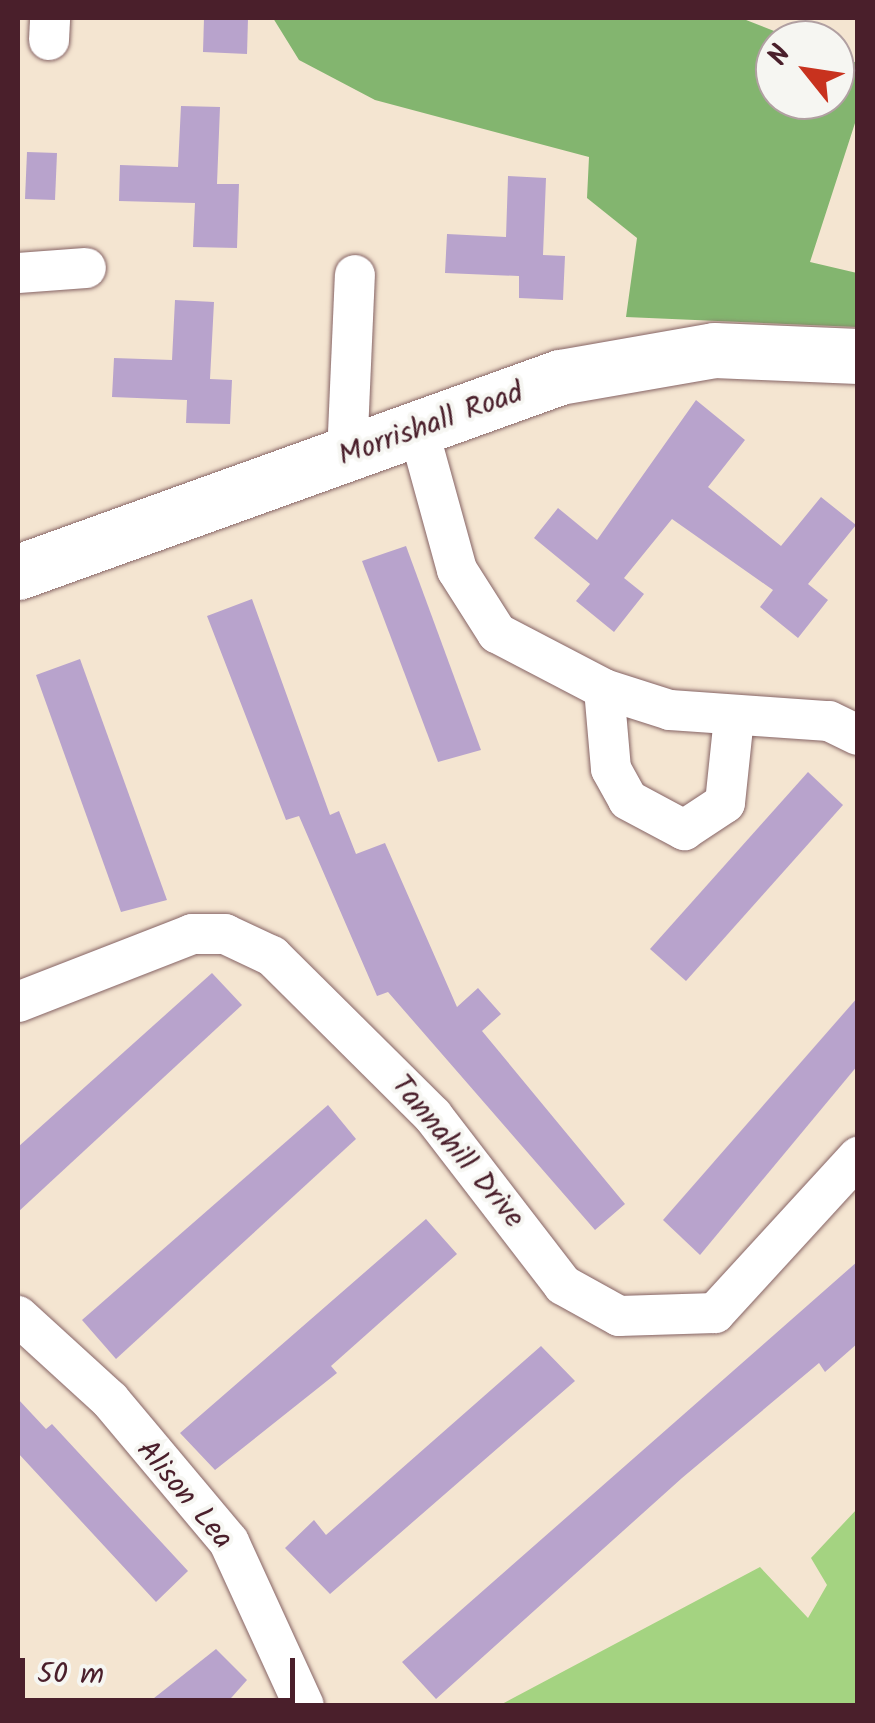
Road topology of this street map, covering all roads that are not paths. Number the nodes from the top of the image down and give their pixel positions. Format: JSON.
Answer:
{"nodes":[{"id":1,"x":86,"y":268,"type":"dead end"},
{"id":2,"x":18,"y":273,"type":"edge"},
{"id":3,"x":356,"y":275,"type":"dead end"},
{"id":4,"x":858,"y":356,"type":"edge"},
{"id":5,"x":419,"y":432,"type":"junction"},
{"id":6,"x":348,"y":456,"type":"junction"},
{"id":7,"x":18,"y":572,"type":"edge"},
{"id":8,"x":604,"y":689,"type":"junction"},
{"id":9,"x":734,"y":718,"type":"junction"},
{"id":10,"x":858,"y":734,"type":"edge"},
{"id":11,"x":18,"y":1002,"type":"edge"},
{"id":12,"x":858,"y":1156,"type":"edge"},
{"id":13,"x":18,"y":1316,"type":"edge"},
{"id":14,"x":304,"y":1706,"type":"edge"}],
"edges":[{"from":1,"to":2,"type":"street"},
{"from":3,"to":6,"type":"street"},
{"from":4,"to":5,"type":"street","name":"Morrishall Road"},
{"from":5,"to":6,"type":"street","name":"Morrishall Road"},
{"from":5,"to":8,"type":"street"},
{"from":6,"to":7,"type":"street","name":"Morrishall Road"},
{"from":8,"to":9,"type":"street"},
{"from":8,"to":9,"type":"street"},
{"from":9,"to":10,"type":"street"},
{"from":11,"to":12,"type":"street","name":"Tannahill Drive"},
{"from":13,"to":14,"type":"street","name":"Alison Lea"}]}
